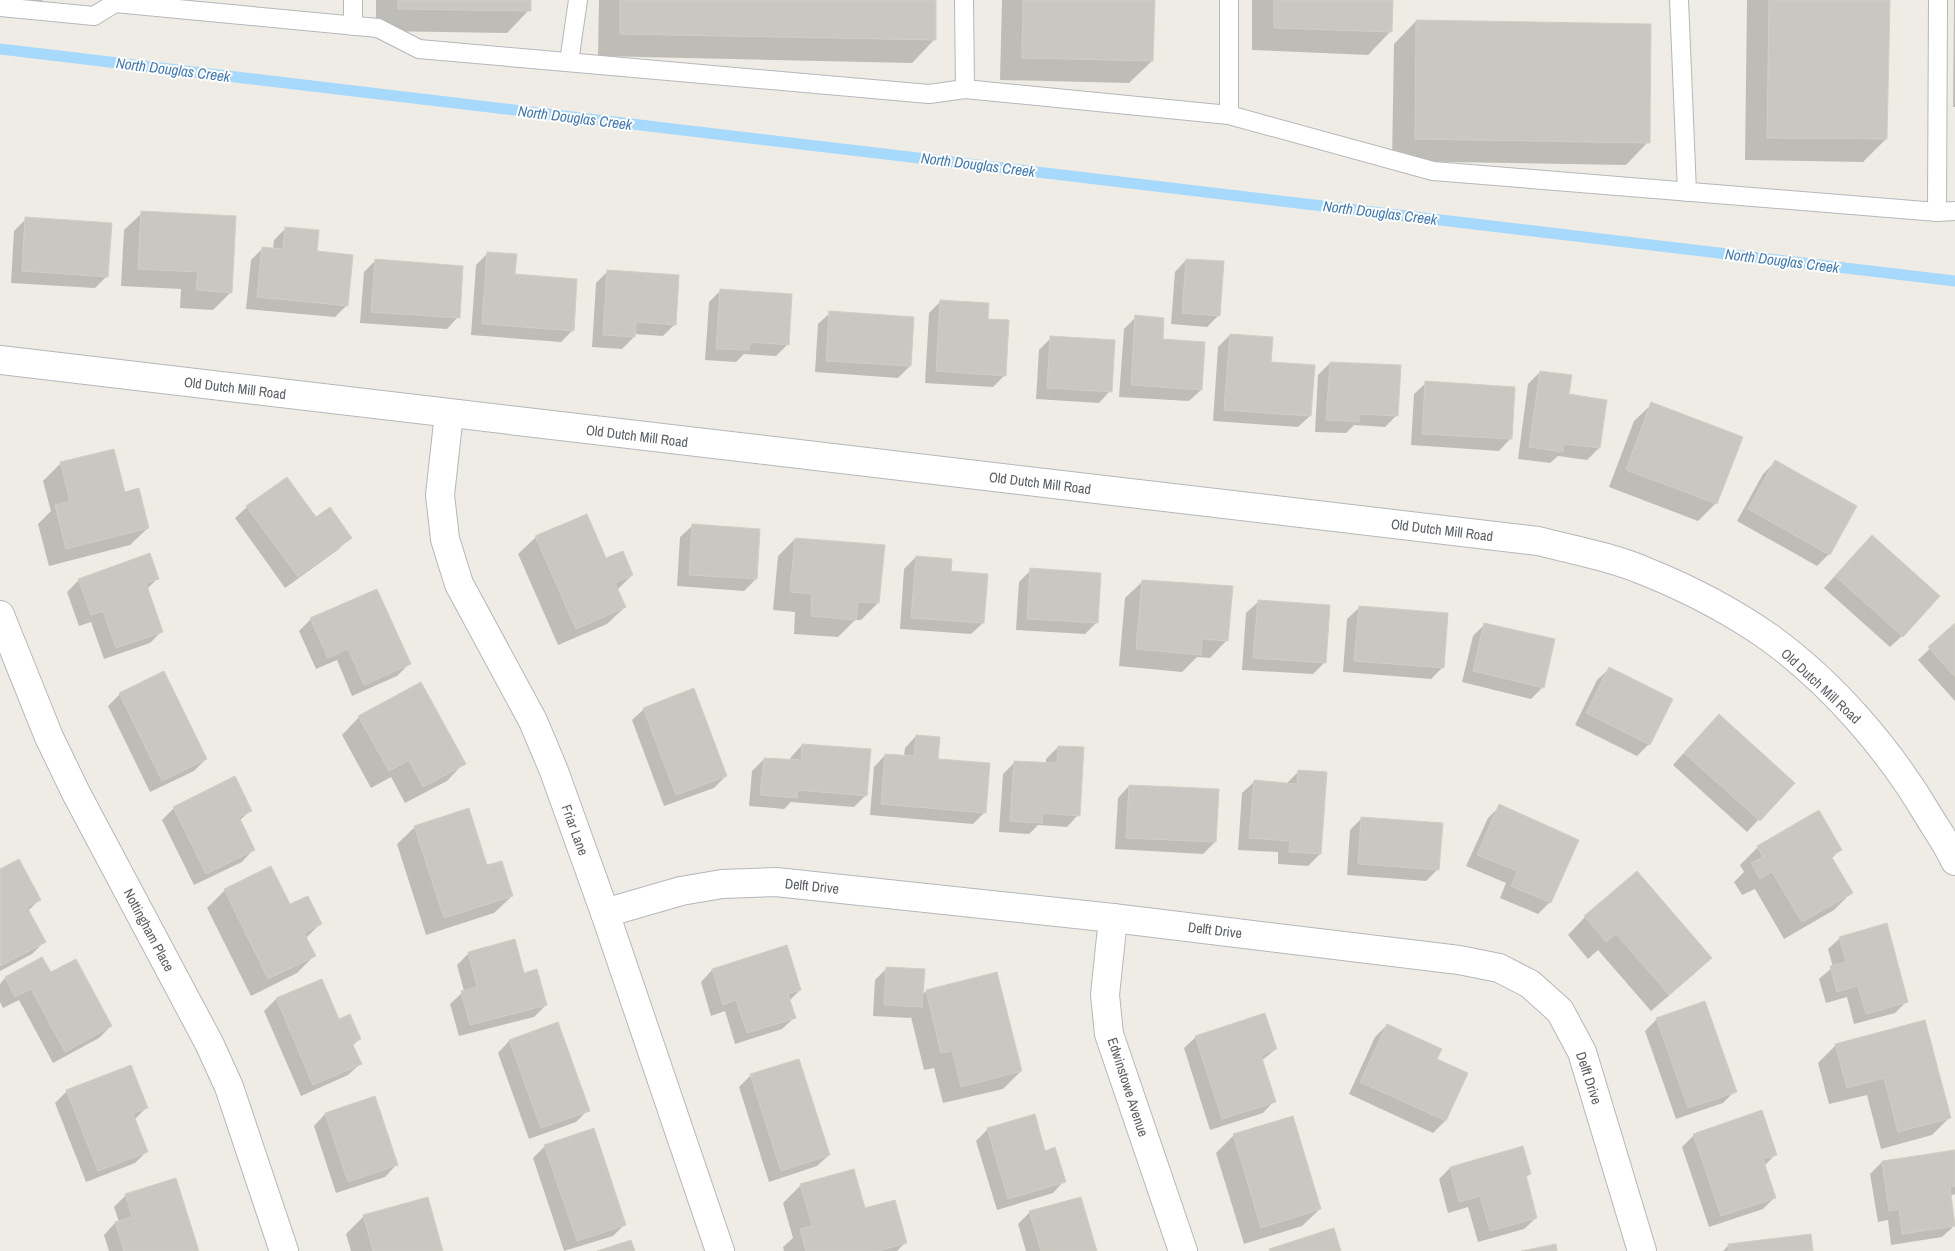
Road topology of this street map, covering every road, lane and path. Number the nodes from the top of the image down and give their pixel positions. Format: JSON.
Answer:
{"nodes":[{"id":1,"x":353,"y":0,"type":"edge"},
{"id":2,"x":578,"y":0,"type":"edge"},
{"id":3,"x":964,"y":0,"type":"edge"},
{"id":4,"x":1229,"y":0,"type":"edge"},
{"id":5,"x":1679,"y":0,"type":"edge"},
{"id":6,"x":1938,"y":0,"type":"edge"},
{"id":7,"x":0,"y":7,"type":"edge"},
{"id":8,"x":94,"y":8,"type":"edge"},
{"id":9,"x":353,"y":26,"type":"junction"},
{"id":10,"x":569,"y":62,"type":"junction"},
{"id":11,"x":965,"y":89,"type":"junction"},
{"id":12,"x":1229,"y":115,"type":"junction"},
{"id":13,"x":1687,"y":192,"type":"junction"},
{"id":14,"x":1955,"y":211,"type":"edge"},
{"id":15,"x":1937,"y":212,"type":"junction"},
{"id":16,"x":0,"y":360,"type":"edge"},
{"id":17,"x":449,"y":414,"type":"junction"},
{"id":18,"x":0,"y":615,"type":"edge"},
{"id":19,"x":1955,"y":861,"type":"edge"},
{"id":20,"x":605,"y":913,"type":"junction"},
{"id":21,"x":1113,"y":918,"type":"junction"},
{"id":22,"x":284,"y":1251,"type":"edge"},
{"id":23,"x":720,"y":1251,"type":"edge"},
{"id":24,"x":1182,"y":1251,"type":"edge"},
{"id":25,"x":1642,"y":1251,"type":"edge"}],
"edges":[{"from":1,"to":9,"type":"lane"},
{"from":2,"to":10,"type":"lane"},
{"from":3,"to":11,"type":"lane"},
{"from":4,"to":12,"type":"lane"},
{"from":5,"to":13,"type":"lane"},
{"from":6,"to":15,"type":"lane"},
{"from":7,"to":8,"type":"lane"},
{"from":8,"to":9,"type":"lane"},
{"from":9,"to":10,"type":"lane"},
{"from":10,"to":11,"type":"lane"},
{"from":11,"to":12,"type":"lane"},
{"from":12,"to":13,"type":"lane"},
{"from":13,"to":15,"type":"lane"},
{"from":14,"to":15,"type":"lane"},
{"from":16,"to":17,"type":"street","name":"Old Dutch Mill Road"},
{"from":17,"to":19,"type":"street","name":"Old Dutch Mill Road"},
{"from":17,"to":20,"type":"street","name":"Friar Lane"},
{"from":18,"to":22,"type":"street","name":"Nottingham Place"},
{"from":20,"to":21,"type":"street","name":"Delft Drive"},
{"from":20,"to":23,"type":"street","name":"Friar Lane"},
{"from":21,"to":24,"type":"street","name":"Edwinstowe Avenue"},
{"from":21,"to":25,"type":"street","name":"Delft Drive"}]}
